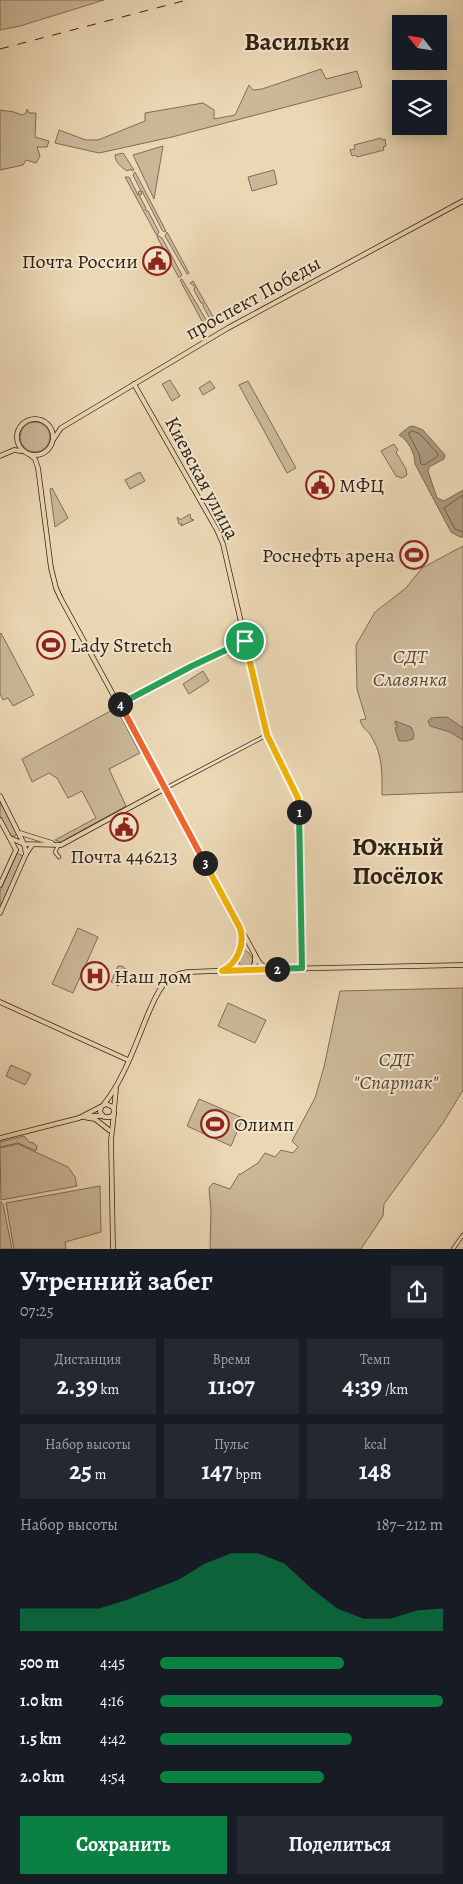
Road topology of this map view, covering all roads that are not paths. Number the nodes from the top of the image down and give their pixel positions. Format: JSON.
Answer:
{"nodes":[{"id":1,"x":463,"y":201,"type":"edge"},
{"id":2,"x":134,"y":384,"type":"junction"},
{"id":3,"x":51,"y":428,"type":"junction"},
{"id":4,"x":62,"y":428,"type":"junction"},
{"id":5,"x":17,"y":437,"type":"junction"},
{"id":6,"x":53,"y":440,"type":"junction"},
{"id":7,"x":7,"y":452,"type":"junction"},
{"id":8,"x":46,"y":452,"type":"junction"},
{"id":9,"x":28,"y":454,"type":"junction"},
{"id":10,"x":0,"y":456,"type":"edge"},
{"id":11,"x":38,"y":468,"type":"junction"},
{"id":12,"x":245,"y":641,"type":"junction"},
{"id":13,"x":120,"y":704,"type":"junction"},
{"id":14,"x":267,"y":735,"type":"junction"},
{"id":15,"x":164,"y":789,"type":"junction"},
{"id":16,"x":0,"y":796,"type":"edge"},
{"id":17,"x":0,"y":820,"type":"edge"},
{"id":18,"x":20,"y":833,"type":"junction"},
{"id":19,"x":10,"y":838,"type":"junction"},
{"id":20,"x":32,"y":844,"type":"junction"},
{"id":21,"x":24,"y":845,"type":"junction"},
{"id":22,"x":61,"y":845,"type":"junction"},
{"id":23,"x":16,"y":850,"type":"junction"},
{"id":24,"x":26,"y":854,"type":"junction"},
{"id":25,"x":59,"y":857,"type":"dead end"},
{"id":26,"x":0,"y":884,"type":"edge"},
{"id":27,"x":0,"y":913,"type":"edge"},
{"id":28,"x":240,"y":928,"type":"junction"},
{"id":29,"x":254,"y":953,"type":"junction"},
{"id":30,"x":238,"y":954,"type":"junction"},
{"id":31,"x":463,"y":965,"type":"edge"},
{"id":32,"x":302,"y":968,"type":"junction"},
{"id":33,"x":275,"y":969,"type":"junction"},
{"id":34,"x":239,"y":970,"type":"junction"},
{"id":35,"x":251,"y":970,"type":"junction"},
{"id":36,"x":222,"y":971,"type":"junction"},
{"id":37,"x":0,"y":1002,"type":"edge"},
{"id":38,"x":128,"y":1060,"type":"junction"},
{"id":39,"x":117,"y":1086,"type":"junction"},
{"id":40,"x":102,"y":1106,"type":"junction"},
{"id":41,"x":114,"y":1111,"type":"junction"},
{"id":42,"x":103,"y":1117,"type":"junction"},
{"id":43,"x":81,"y":1118,"type":"junction"},
{"id":44,"x":109,"y":1130,"type":"junction"},
{"id":45,"x":0,"y":1138,"type":"edge"},
{"id":46,"x":111,"y":1140,"type":"junction"},
{"id":47,"x":463,"y":1235,"type":"edge"},
{"id":48,"x":113,"y":1249,"type":"edge"},
{"id":49,"x":453,"y":1249,"type":"edge"}],
"edges":[{"from":1,"to":2,"type":"main road","name":"проспект Победы"},
{"from":2,"to":4,"type":"main road","name":"проспект Победы"},
{"from":2,"to":12,"type":"main road","name":"Киевская улица"},
{"from":3,"to":4,"type":"main road"},
{"from":3,"to":5,"type":"main road"},
{"from":3,"to":6,"type":"main road"},
{"from":4,"to":6,"type":"main road","name":"проспект Победы"},
{"from":5,"to":7,"type":"main road"},
{"from":5,"to":9,"type":"main road"},
{"from":6,"to":8,"type":"main road"},
{"from":7,"to":9,"type":"main road"},
{"from":7,"to":10,"type":"main road"},
{"from":8,"to":9,"type":"main road"},
{"from":8,"to":11,"type":"main road"},
{"from":9,"to":11,"type":"main road"},
{"from":11,"to":13,"type":"main road"},
{"from":12,"to":13,"type":"street"},
{"from":12,"to":14,"type":"main road","name":"Киевская улица"},
{"from":13,"to":15,"type":"main road"},
{"from":14,"to":15,"type":"street"},
{"from":14,"to":32,"type":"main road","name":"Киевская улица"},
{"from":15,"to":22,"type":"main road"},
{"from":15,"to":28,"type":"main road"},
{"from":16,"to":18,"type":"main road"},
{"from":17,"to":19,"type":"main road"},
{"from":18,"to":19,"type":"main road"},
{"from":18,"to":21,"type":"main road"},
{"from":18,"to":22,"type":"main road"},
{"from":19,"to":21,"type":"main road"},
{"from":19,"to":23,"type":"main road"},
{"from":20,"to":21,"type":"main road"},
{"from":20,"to":22,"type":"main road"},
{"from":20,"to":24,"type":"main road"},
{"from":21,"to":23,"type":"main road"},
{"from":21,"to":24,"type":"main road"},
{"from":22,"to":25,"type":"street"},
{"from":23,"to":24,"type":"main road"},
{"from":23,"to":26,"type":"main road"},
{"from":24,"to":27,"type":"main road"},
{"from":28,"to":29,"type":"main road"},
{"from":28,"to":30,"type":"main road"},
{"from":29,"to":30,"type":"main road"},
{"from":29,"to":33,"type":"main road"},
{"from":29,"to":35,"type":"main road"},
{"from":30,"to":34,"type":"main road"},
{"from":30,"to":36,"type":"main road"},
{"from":31,"to":32,"type":"main road"},
{"from":32,"to":33,"type":"main road"},
{"from":33,"to":35,"type":"main road"},
{"from":34,"to":35,"type":"main road"},
{"from":34,"to":36,"type":"main road"},
{"from":36,"to":38,"type":"main road"},
{"from":37,"to":38,"type":"main road"},
{"from":38,"to":39,"type":"main road"},
{"from":39,"to":40,"type":"main road"},
{"from":39,"to":41,"type":"main road"},
{"from":40,"to":41,"type":"main road"},
{"from":40,"to":42,"type":"main road"},
{"from":40,"to":43,"type":"main road"},
{"from":41,"to":42,"type":"main road"},
{"from":41,"to":46,"type":"main road"},
{"from":42,"to":43,"type":"main road"},
{"from":42,"to":44,"type":"main road"},
{"from":43,"to":44,"type":"main road"},
{"from":43,"to":45,"type":"main road"},
{"from":44,"to":46,"type":"main road"},
{"from":46,"to":48,"type":"main road"},
{"from":47,"to":49,"type":"street"}]}
